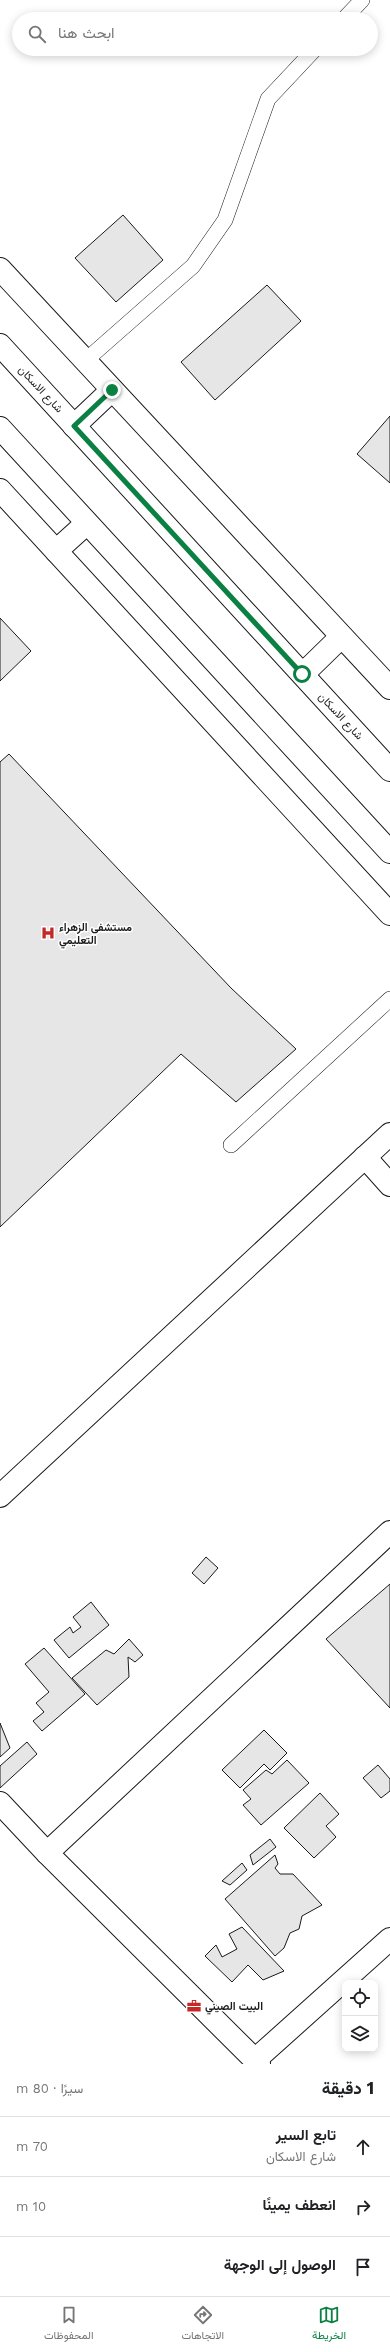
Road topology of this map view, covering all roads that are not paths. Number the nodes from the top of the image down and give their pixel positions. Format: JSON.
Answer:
{"nodes":[{"id":1,"x":362,"y":0,"type":"edge"},
{"id":2,"x":351,"y":12,"type":"edge"},
{"id":3,"x":308,"y":56,"type":"edge"},
{"id":4,"x":0,"y":269,"type":"edge"},
{"id":5,"x":0,"y":345,"type":"edge"},
{"id":6,"x":86,"y":361,"type":"junction"},
{"id":7,"x":112,"y":390,"type":"junction"},
{"id":8,"x":74,"y":426,"type":"junction"},
{"id":9,"x":0,"y":428,"type":"edge"},
{"id":10,"x":0,"y":490,"type":"edge"},
{"id":11,"x":87,"y":523,"type":"junction"},
{"id":12,"x":56,"y":551,"type":"junction"},
{"id":13,"x":341,"y":636,"type":"junction"},
{"id":14,"x":302,"y":674,"type":"junction"},
{"id":15,"x":390,"y":688,"type":"edge"},
{"id":16,"x":390,"y":770,"type":"edge"},
{"id":17,"x":390,"y":852,"type":"edge"},
{"id":18,"x":390,"y":914,"type":"edge"},
{"id":19,"x":390,"y":999,"type":"edge"},
{"id":20,"x":390,"y":1134,"type":"edge"},
{"id":21,"x":230,"y":1145,"type":"dead end"},
{"id":22,"x":365,"y":1157,"type":"junction"},
{"id":23,"x":390,"y":1185,"type":"edge"},
{"id":24,"x":0,"y":1496,"type":"edge"},
{"id":25,"x":390,"y":1532,"type":"edge"},
{"id":26,"x":0,"y":1803,"type":"edge"},
{"id":27,"x":47,"y":1853,"type":"junction"},
{"id":28,"x":390,"y":1939,"type":"edge"},
{"id":29,"x":257,"y":2062,"type":"edge"}],
"edges":[{"from":1,"to":2,"type":"lane"},
{"from":3,"to":6,"type":"lane"},
{"from":4,"to":6,"type":"street"},
{"from":5,"to":8,"type":"street","name":"شارع الاسكان"},
{"from":6,"to":7,"type":"street"},
{"from":7,"to":8,"type":"street"},
{"from":7,"to":13,"type":"street"},
{"from":8,"to":14,"type":"street","name":"شارع الاسكان"},
{"from":9,"to":11,"type":"street"},
{"from":10,"to":12,"type":"street"},
{"from":11,"to":12,"type":"street"},
{"from":11,"to":17,"type":"street"},
{"from":12,"to":18,"type":"street"},
{"from":13,"to":14,"type":"street"},
{"from":13,"to":15,"type":"street"},
{"from":14,"to":16,"type":"street","name":"شارع الاسكان"},
{"from":19,"to":21,"type":"lane"},
{"from":20,"to":22,"type":"street"},
{"from":22,"to":23,"type":"street"},
{"from":22,"to":24,"type":"street"},
{"from":25,"to":27,"type":"street"},
{"from":26,"to":27,"type":"street"},
{"from":27,"to":29,"type":"street"},
{"from":28,"to":29,"type":"street"}]}
